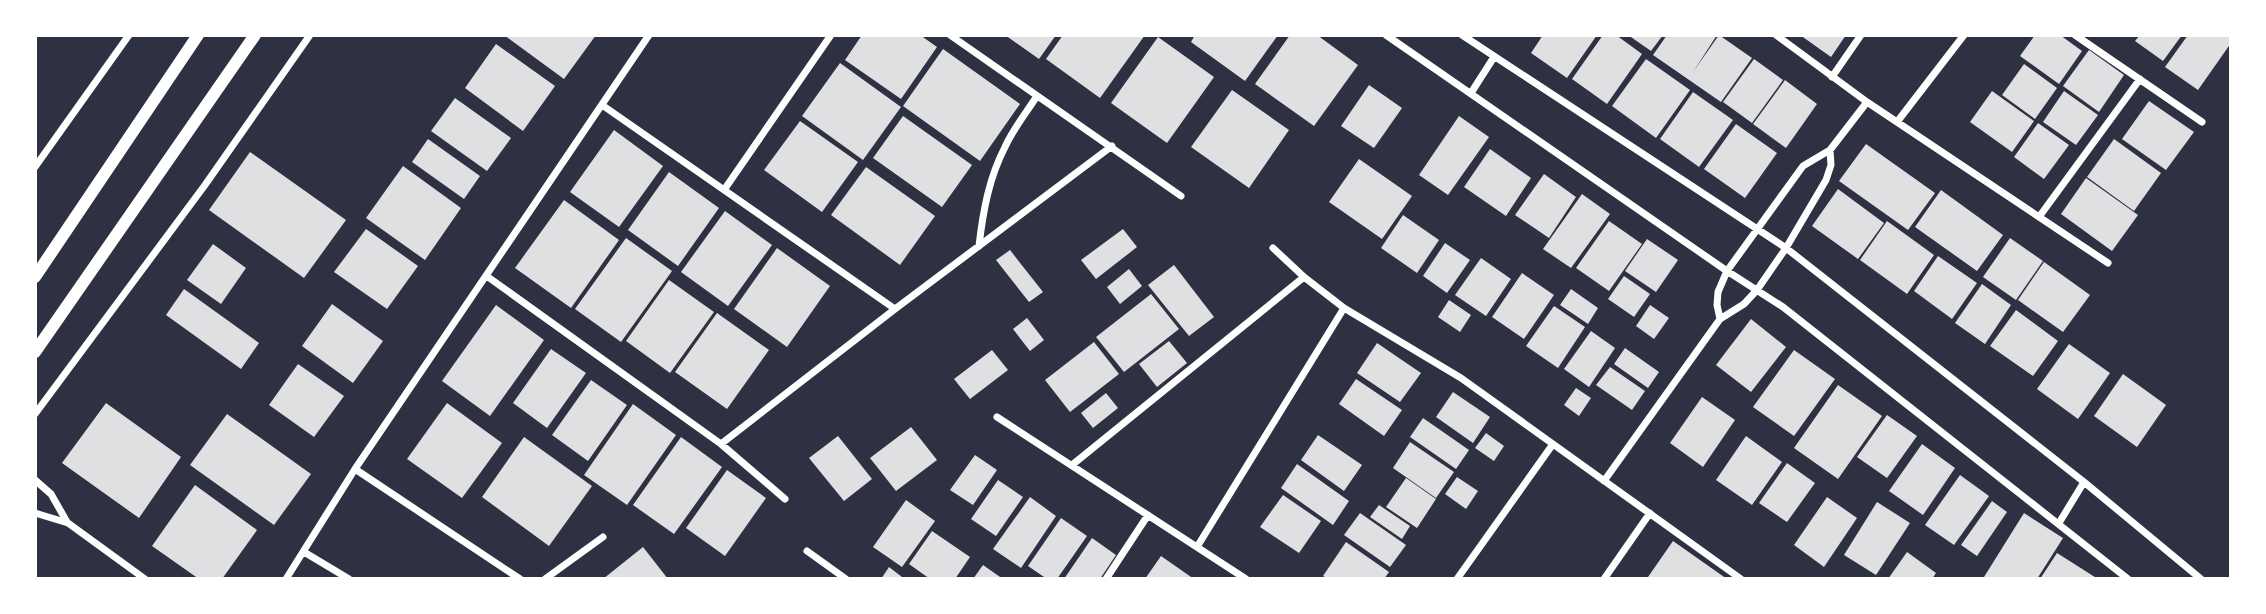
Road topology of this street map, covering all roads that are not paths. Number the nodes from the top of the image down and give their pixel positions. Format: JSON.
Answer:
{"nodes":[{"id":1,"x":129,"y":35,"type":"edge"},
{"id":2,"x":198,"y":35,"type":"edge"},
{"id":3,"x":255,"y":35,"type":"edge"},
{"id":4,"x":310,"y":35,"type":"edge"},
{"id":5,"x":649,"y":35,"type":"edge"},
{"id":6,"x":831,"y":35,"type":"edge"},
{"id":7,"x":950,"y":35,"type":"edge"},
{"id":8,"x":1386,"y":35,"type":"edge"},
{"id":9,"x":1462,"y":35,"type":"edge"},
{"id":10,"x":1776,"y":35,"type":"edge"},
{"id":11,"x":1861,"y":35,"type":"edge"},
{"id":12,"x":1964,"y":35,"type":"edge"},
{"id":13,"x":2075,"y":35,"type":"edge"},
{"id":14,"x":1494,"y":57,"type":"junction"},
{"id":15,"x":1832,"y":77,"type":"junction"},
{"id":16,"x":2140,"y":79,"type":"junction"},
{"id":17,"x":1471,"y":93,"type":"junction"},
{"id":18,"x":1037,"y":96,"type":"junction"},
{"id":19,"x":1867,"y":102,"type":"junction"},
{"id":20,"x":602,"y":105,"type":"junction"},
{"id":21,"x":1897,"y":122,"type":"junction"},
{"id":22,"x":2202,"y":122,"type":"dead end"},
{"id":23,"x":1112,"y":146,"type":"junction"},
{"id":24,"x":1830,"y":150,"type":"junction"},
{"id":25,"x":35,"y":167,"type":"edge"},
{"id":26,"x":724,"y":190,"type":"junction"},
{"id":27,"x":1181,"y":196,"type":"dead end"},
{"id":28,"x":2039,"y":217,"type":"junction"},
{"id":29,"x":1758,"y":228,"type":"junction"},
{"id":30,"x":979,"y":246,"type":"junction"},
{"id":31,"x":1273,"y":248,"type":"dead end"},
{"id":32,"x":1786,"y":248,"type":"junction"},
{"id":33,"x":2108,"y":263,"type":"dead end"},
{"id":34,"x":1727,"y":271,"type":"junction"},
{"id":35,"x":35,"y":277,"type":"edge"},
{"id":36,"x":488,"y":277,"type":"junction"},
{"id":37,"x":1304,"y":277,"type":"junction"},
{"id":38,"x":1757,"y":290,"type":"junction"},
{"id":39,"x":1343,"y":308,"type":"junction"},
{"id":40,"x":895,"y":309,"type":"junction"},
{"id":41,"x":1720,"y":319,"type":"junction"},
{"id":42,"x":35,"y":352,"type":"edge"},
{"id":43,"x":35,"y":414,"type":"edge"},
{"id":44,"x":997,"y":417,"type":"dead end"},
{"id":45,"x":721,"y":444,"type":"junction"},
{"id":46,"x":1553,"y":444,"type":"junction"},
{"id":47,"x":1072,"y":465,"type":"junction"},
{"id":48,"x":355,"y":469,"type":"junction"},
{"id":49,"x":35,"y":480,"type":"edge"},
{"id":50,"x":1604,"y":481,"type":"junction"},
{"id":51,"x":2084,"y":482,"type":"junction"},
{"id":52,"x":785,"y":499,"type":"dead end"},
{"id":53,"x":35,"y":513,"type":"edge"},
{"id":54,"x":1650,"y":513,"type":"junction"},
{"id":55,"x":1148,"y":515,"type":"junction"},
{"id":56,"x":68,"y":523,"type":"junction"},
{"id":57,"x":2059,"y":523,"type":"junction"},
{"id":58,"x":603,"y":537,"type":"dead end"},
{"id":59,"x":1197,"y":547,"type":"junction"},
{"id":60,"x":807,"y":551,"type":"dead end"},
{"id":61,"x":304,"y":552,"type":"junction"},
{"id":62,"x":145,"y":579,"type":"edge"},
{"id":63,"x":286,"y":579,"type":"edge"},
{"id":64,"x":349,"y":579,"type":"edge"},
{"id":65,"x":520,"y":579,"type":"edge"},
{"id":66,"x":545,"y":579,"type":"edge"},
{"id":67,"x":846,"y":579,"type":"edge"},
{"id":68,"x":1105,"y":579,"type":"edge"},
{"id":69,"x":1246,"y":579,"type":"edge"},
{"id":70,"x":1457,"y":579,"type":"edge"},
{"id":71,"x":1604,"y":579,"type":"edge"},
{"id":72,"x":1741,"y":579,"type":"edge"},
{"id":73,"x":2128,"y":579,"type":"edge"},
{"id":74,"x":2202,"y":579,"type":"edge"}],
"edges":[{"from":1,"to":25,"type":"street"},
{"from":2,"to":35,"type":"street"},
{"from":3,"to":42,"type":"street"},
{"from":4,"to":43,"type":"street"},
{"from":5,"to":20,"type":"street"},
{"from":6,"to":26,"type":"street"},
{"from":7,"to":18,"type":"street"},
{"from":8,"to":17,"type":"street"},
{"from":9,"to":14,"type":"street"},
{"from":10,"to":15,"type":"street"},
{"from":11,"to":15,"type":"street"},
{"from":12,"to":21,"type":"street"},
{"from":13,"to":16,"type":"street"},
{"from":14,"to":17,"type":"street"},
{"from":14,"to":29,"type":"street"},
{"from":15,"to":19,"type":"street"},
{"from":16,"to":22,"type":"street"},
{"from":16,"to":28,"type":"street"},
{"from":17,"to":34,"type":"street"},
{"from":18,"to":23,"type":"street"},
{"from":18,"to":30,"type":"street"},
{"from":19,"to":21,"type":"street"},
{"from":19,"to":24,"type":"street"},
{"from":20,"to":26,"type":"street"},
{"from":20,"to":36,"type":"street"},
{"from":21,"to":28,"type":"street"},
{"from":23,"to":27,"type":"street"},
{"from":23,"to":30,"type":"street"},
{"from":24,"to":29,"type":"street"},
{"from":24,"to":32,"type":"street"},
{"from":26,"to":40,"type":"street"},
{"from":28,"to":33,"type":"street"},
{"from":29,"to":32,"type":"street"},
{"from":29,"to":34,"type":"street"},
{"from":30,"to":40,"type":"street"},
{"from":31,"to":37,"type":"street"},
{"from":32,"to":38,"type":"street"},
{"from":32,"to":51,"type":"street"},
{"from":34,"to":38,"type":"street"},
{"from":34,"to":41,"type":"street"},
{"from":36,"to":45,"type":"street"},
{"from":36,"to":48,"type":"street"},
{"from":37,"to":39,"type":"street"},
{"from":37,"to":47,"type":"street"},
{"from":38,"to":41,"type":"street"},
{"from":38,"to":57,"type":"street"},
{"from":39,"to":46,"type":"street"},
{"from":39,"to":59,"type":"street"},
{"from":40,"to":45,"type":"street"},
{"from":41,"to":50,"type":"street"},
{"from":44,"to":47,"type":"street"},
{"from":45,"to":52,"type":"street"},
{"from":46,"to":50,"type":"street"},
{"from":46,"to":70,"type":"street"},
{"from":47,"to":55,"type":"street"},
{"from":48,"to":61,"type":"street"},
{"from":48,"to":65,"type":"street"},
{"from":49,"to":56,"type":"street"},
{"from":50,"to":54,"type":"street"},
{"from":51,"to":57,"type":"street"},
{"from":51,"to":74,"type":"street"},
{"from":53,"to":56,"type":"street"},
{"from":54,"to":71,"type":"street"},
{"from":54,"to":72,"type":"street"},
{"from":55,"to":59,"type":"street"},
{"from":55,"to":68,"type":"street"},
{"from":56,"to":62,"type":"street"},
{"from":57,"to":73,"type":"street"},
{"from":58,"to":66,"type":"street"},
{"from":59,"to":69,"type":"street"},
{"from":60,"to":67,"type":"street"},
{"from":61,"to":63,"type":"street"},
{"from":61,"to":64,"type":"street"}]}
